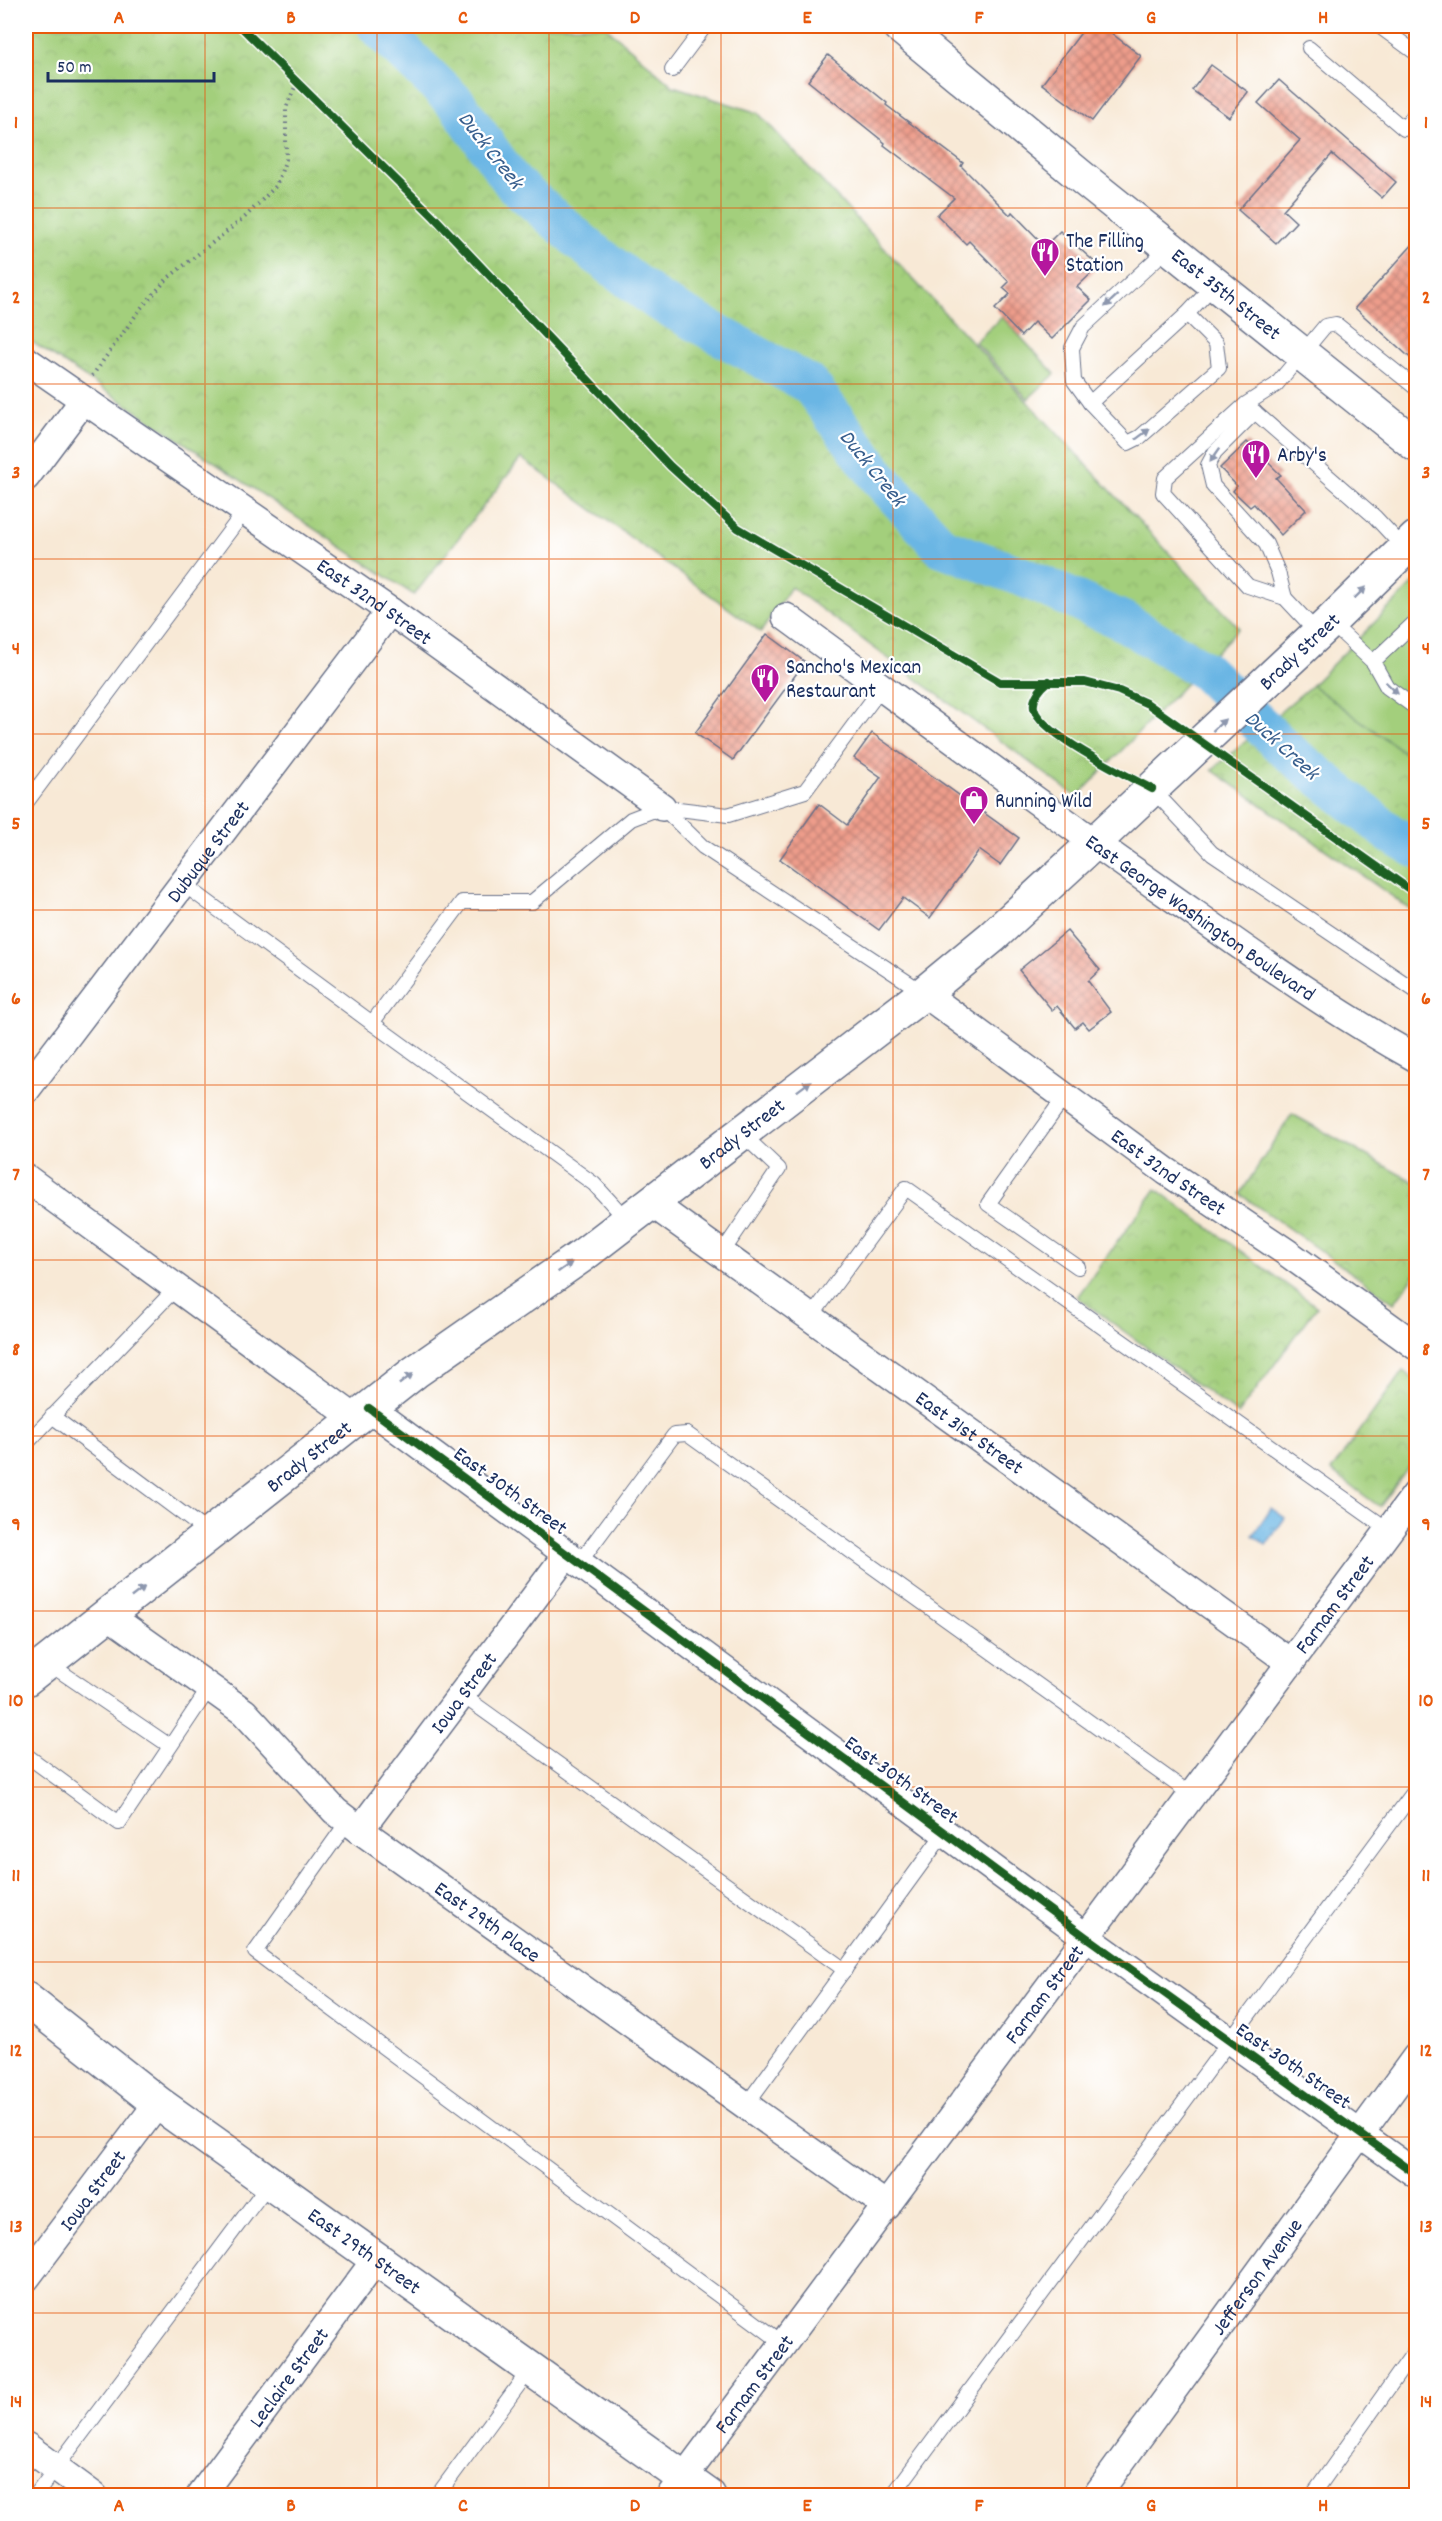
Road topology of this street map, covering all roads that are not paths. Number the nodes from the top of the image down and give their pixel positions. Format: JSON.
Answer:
{"nodes":[{"id":1,"x":705,"y":26,"type":"edge"},
{"id":2,"x":899,"y":26,"type":"edge"},
{"id":3,"x":1379,"y":26,"type":"edge"},
{"id":4,"x":1309,"y":48,"type":"dead end"},
{"id":5,"x":1416,"y":53,"type":"edge"},
{"id":6,"x":672,"y":70,"type":"dead end"},
{"id":7,"x":1416,"y":112,"type":"edge"},
{"id":8,"x":1169,"y":247,"type":"junction"},
{"id":9,"x":1215,"y":284,"type":"junction"},
{"id":10,"x":1187,"y":314,"type":"junction"},
{"id":11,"x":1302,"y":353,"type":"junction"},
{"id":12,"x":26,"y":360,"type":"edge"},
{"id":13,"x":1416,"y":388,"type":"edge"},
{"id":14,"x":80,"y":399,"type":"junction"},
{"id":15,"x":1090,"y":403,"type":"junction"},
{"id":16,"x":1250,"y":408,"type":"junction"},
{"id":17,"x":1416,"y":445,"type":"edge"},
{"id":18,"x":26,"y":477,"type":"edge"},
{"id":19,"x":244,"y":512,"type":"junction"},
{"id":20,"x":1411,"y":544,"type":"edge"},
{"id":21,"x":1285,"y":598,"type":"junction"},
{"id":22,"x":390,"y":611,"type":"junction"},
{"id":23,"x":786,"y":617,"type":"dead end"},
{"id":24,"x":1416,"y":621,"type":"edge"},
{"id":25,"x":1324,"y":628,"type":"junction"},
{"id":26,"x":1373,"y":662,"type":"junction"},
{"id":27,"x":882,"y":687,"type":"junction"},
{"id":28,"x":1416,"y":708,"type":"edge"},
{"id":29,"x":1152,"y":789,"type":"junction"},
{"id":30,"x":26,"y":803,"type":"edge"},
{"id":31,"x":662,"y":807,"type":"junction"},
{"id":32,"x":1094,"y":843,"type":"junction"},
{"id":33,"x":182,"y":883,"type":"junction"},
{"id":34,"x":1416,"y":991,"type":"edge"},
{"id":35,"x":924,"y":993,"type":"junction"},
{"id":36,"x":372,"y":1023,"type":"junction"},
{"id":37,"x":1416,"y":1058,"type":"edge"},
{"id":38,"x":26,"y":1090,"type":"edge"},
{"id":39,"x":1065,"y":1096,"type":"junction"},
{"id":40,"x":741,"y":1133,"type":"junction"},
{"id":41,"x":26,"y":1178,"type":"edge"},
{"id":42,"x":639,"y":1211,"type":"junction"},
{"id":43,"x":722,"y":1253,"type":"junction"},
{"id":44,"x":1078,"y":1267,"type":"dead end"},
{"id":45,"x":176,"y":1288,"type":"junction"},
{"id":46,"x":811,"y":1317,"type":"junction"},
{"id":47,"x":1416,"y":1346,"type":"edge"},
{"id":48,"x":363,"y":1413,"type":"junction"},
{"id":49,"x":52,"y":1416,"type":"junction"},
{"id":50,"x":26,"y":1444,"type":"edge"},
{"id":51,"x":1416,"y":1494,"type":"edge"},
{"id":52,"x":1390,"y":1531,"type":"junction"},
{"id":53,"x":210,"y":1534,"type":"junction"},
{"id":54,"x":573,"y":1559,"type":"junction"},
{"id":55,"x":108,"y":1615,"type":"junction"},
{"id":56,"x":1291,"y":1663,"type":"junction"},
{"id":57,"x":36,"y":1671,"type":"edge"},
{"id":58,"x":210,"y":1687,"type":"junction"},
{"id":59,"x":462,"y":1695,"type":"junction"},
{"id":60,"x":170,"y":1746,"type":"junction"},
{"id":61,"x":26,"y":1755,"type":"edge"},
{"id":62,"x":1416,"y":1789,"type":"edge"},
{"id":63,"x":1192,"y":1796,"type":"junction"},
{"id":64,"x":354,"y":1826,"type":"junction"},
{"id":65,"x":944,"y":1833,"type":"junction"},
{"id":66,"x":1086,"y":1937,"type":"junction"},
{"id":67,"x":844,"y":1970,"type":"junction"},
{"id":68,"x":26,"y":1999,"type":"edge"},
{"id":69,"x":1229,"y":2041,"type":"junction"},
{"id":70,"x":1416,"y":2057,"type":"edge"},
{"id":71,"x":159,"y":2103,"type":"junction"},
{"id":72,"x":746,"y":2105,"type":"junction"},
{"id":73,"x":1360,"y":2134,"type":"junction"},
{"id":74,"x":1416,"y":2174,"type":"edge"},
{"id":75,"x":270,"y":2182,"type":"junction"},
{"id":76,"x":887,"y":2205,"type":"junction"},
{"id":77,"x":377,"y":2258,"type":"junction"},
{"id":78,"x":26,"y":2278,"type":"edge"},
{"id":79,"x":784,"y":2344,"type":"junction"},
{"id":80,"x":1416,"y":2349,"type":"edge"},
{"id":81,"x":531,"y":2368,"type":"junction"},
{"id":82,"x":26,"y":2446,"type":"edge"},
{"id":83,"x":55,"y":2468,"type":"junction"},
{"id":84,"x":688,"y":2489,"type":"edge"},
{"id":85,"x":34,"y":2496,"type":"edge"},
{"id":86,"x":94,"y":2496,"type":"edge"},
{"id":87,"x":200,"y":2496,"type":"edge"},
{"id":88,"x":437,"y":2496,"type":"edge"},
{"id":89,"x":892,"y":2496,"type":"edge"},
{"id":90,"x":1096,"y":2496,"type":"edge"},
{"id":91,"x":1312,"y":2496,"type":"edge"}],
"edges":[{"from":1,"to":6,"type":"lane"},
{"from":2,"to":8,"type":"main road","name":"East 35th Street"},
{"from":3,"to":5,"type":"lane"},
{"from":4,"to":7,"type":"lane"},
{"from":8,"to":9,"type":"main road","name":"East 35th Street"},
{"from":8,"to":15,"type":"lane","one_way":true},
{"from":9,"to":10,"type":"lane"},
{"from":9,"to":11,"type":"main road","name":"East 35th Street"},
{"from":10,"to":15,"type":"lane"},
{"from":15,"to":10,"type":"lane","one_way":true},
{"from":11,"to":13,"type":"lane"},
{"from":11,"to":16,"type":"lane"},
{"from":11,"to":17,"type":"main road","name":"East 35th Street"},
{"from":12,"to":14,"type":"street","name":"East 32nd Street"},
{"from":14,"to":18,"type":"street"},
{"from":14,"to":19,"type":"street","name":"East 32nd Street"},
{"from":16,"to":20,"type":"lane"},
{"from":16,"to":21,"type":"lane","one_way":true},
{"from":16,"to":21,"type":"lane"},
{"from":19,"to":22,"type":"street","name":"East 32nd Street"},
{"from":19,"to":30,"type":"lane"},
{"from":25,"to":20,"type":"main road","name":"Brady Street","one_way":true},
{"from":21,"to":25,"type":"lane"},
{"from":22,"to":31,"type":"street","name":"East 32nd Street"},
{"from":22,"to":33,"type":"street","name":"Dubuque Street"},
{"from":23,"to":27,"type":"street","name":"East George Washington Boulevard"},
{"from":24,"to":26,"type":"lane"},
{"from":25,"to":26,"type":"lane"},
{"from":29,"to":25,"type":"main road","name":"Brady Street","one_way":true},
{"from":26,"to":28,"type":"lane","one_way":true},
{"from":27,"to":31,"type":"lane"},
{"from":27,"to":32,"type":"street","name":"East George Washington Boulevard"},
{"from":29,"to":32,"type":"main road","name":"Brady Street"},
{"from":29,"to":34,"type":"lane"},
{"from":31,"to":35,"type":"lane"},
{"from":31,"to":36,"type":"lane"},
{"from":32,"to":35,"type":"main road","name":"Brady Street"},
{"from":32,"to":37,"type":"street","name":"East George Washington Boulevard"},
{"from":33,"to":36,"type":"lane"},
{"from":33,"to":38,"type":"street","name":"Dubuque Street"},
{"from":35,"to":39,"type":"street","name":"East 32nd Street"},
{"from":40,"to":35,"type":"main road","name":"Brady Street","one_way":true},
{"from":36,"to":42,"type":"lane"},
{"from":39,"to":44,"type":"lane"},
{"from":39,"to":47,"type":"street","name":"East 32nd Street"},
{"from":40,"to":42,"type":"main road","name":"Brady Street"},
{"from":40,"to":43,"type":"lane"},
{"from":41,"to":45,"type":"street","name":"East 30th Street"},
{"from":42,"to":43,"type":"street","name":"East 31st Street"},
{"from":48,"to":42,"type":"main road","name":"Brady Street","one_way":true},
{"from":43,"to":46,"type":"street","name":"East 31st Street"},
{"from":45,"to":48,"type":"street","name":"East 30th Street"},
{"from":45,"to":49,"type":"lane"},
{"from":46,"to":52,"type":"lane"},
{"from":46,"to":56,"type":"street","name":"East 31st Street"},
{"from":48,"to":53,"type":"main road","name":"Brady Street"},
{"from":48,"to":54,"type":"street","name":"East 30th Street"},
{"from":49,"to":50,"type":"lane"},
{"from":49,"to":53,"type":"lane"},
{"from":51,"to":52,"type":"street","name":"Farnam Street"},
{"from":52,"to":56,"type":"street","name":"Farnam Street"},
{"from":55,"to":53,"type":"main road","name":"Brady Street","one_way":true},
{"from":54,"to":59,"type":"street","name":"Iowa Street"},
{"from":54,"to":63,"type":"lane"},
{"from":54,"to":65,"type":"street","name":"East 30th Street"},
{"from":55,"to":57,"type":"main road","name":"Brady Street"},
{"from":55,"to":58,"type":"street","name":"East 29th Place"},
{"from":56,"to":63,"type":"street","name":"Farnam Street"},
{"from":57,"to":60,"type":"lane"},
{"from":58,"to":60,"type":"lane"},
{"from":58,"to":64,"type":"street","name":"East 29th Place"},
{"from":59,"to":64,"type":"street","name":"Iowa Street"},
{"from":59,"to":67,"type":"lane"},
{"from":60,"to":61,"type":"lane"},
{"from":62,"to":69,"type":"lane"},
{"from":63,"to":66,"type":"street","name":"Farnam Street"},
{"from":64,"to":72,"type":"street","name":"East 29th Place"},
{"from":64,"to":79,"type":"lane"},
{"from":65,"to":66,"type":"street","name":"East 30th Street"},
{"from":65,"to":67,"type":"lane"},
{"from":66,"to":69,"type":"street","name":"East 30th Street"},
{"from":66,"to":76,"type":"street","name":"Farnam Street"},
{"from":67,"to":72,"type":"lane"},
{"from":68,"to":71,"type":"main road","name":"East 29th Street"},
{"from":69,"to":73,"type":"street","name":"East 30th Street"},
{"from":69,"to":89,"type":"lane"},
{"from":70,"to":73,"type":"street","name":"Jefferson Avenue"},
{"from":71,"to":75,"type":"main road","name":"East 29th Street"},
{"from":71,"to":78,"type":"street","name":"Iowa Street"},
{"from":72,"to":76,"type":"street","name":"East 29th Place"},
{"from":73,"to":74,"type":"street","name":"East 30th Street"},
{"from":73,"to":90,"type":"street","name":"Jefferson Avenue"},
{"from":75,"to":77,"type":"main road","name":"East 29th Street"},
{"from":75,"to":83,"type":"lane"},
{"from":76,"to":79,"type":"street","name":"Farnam Street"},
{"from":77,"to":81,"type":"main road","name":"East 29th Street"},
{"from":77,"to":87,"type":"street","name":"Leclaire Street"},
{"from":79,"to":84,"type":"street","name":"Farnam Street"},
{"from":80,"to":91,"type":"lane"},
{"from":81,"to":84,"type":"main road","name":"East 29th Street"},
{"from":81,"to":88,"type":"lane"},
{"from":82,"to":83,"type":"street"},
{"from":83,"to":85,"type":"lane"},
{"from":83,"to":86,"type":"street"}]}
